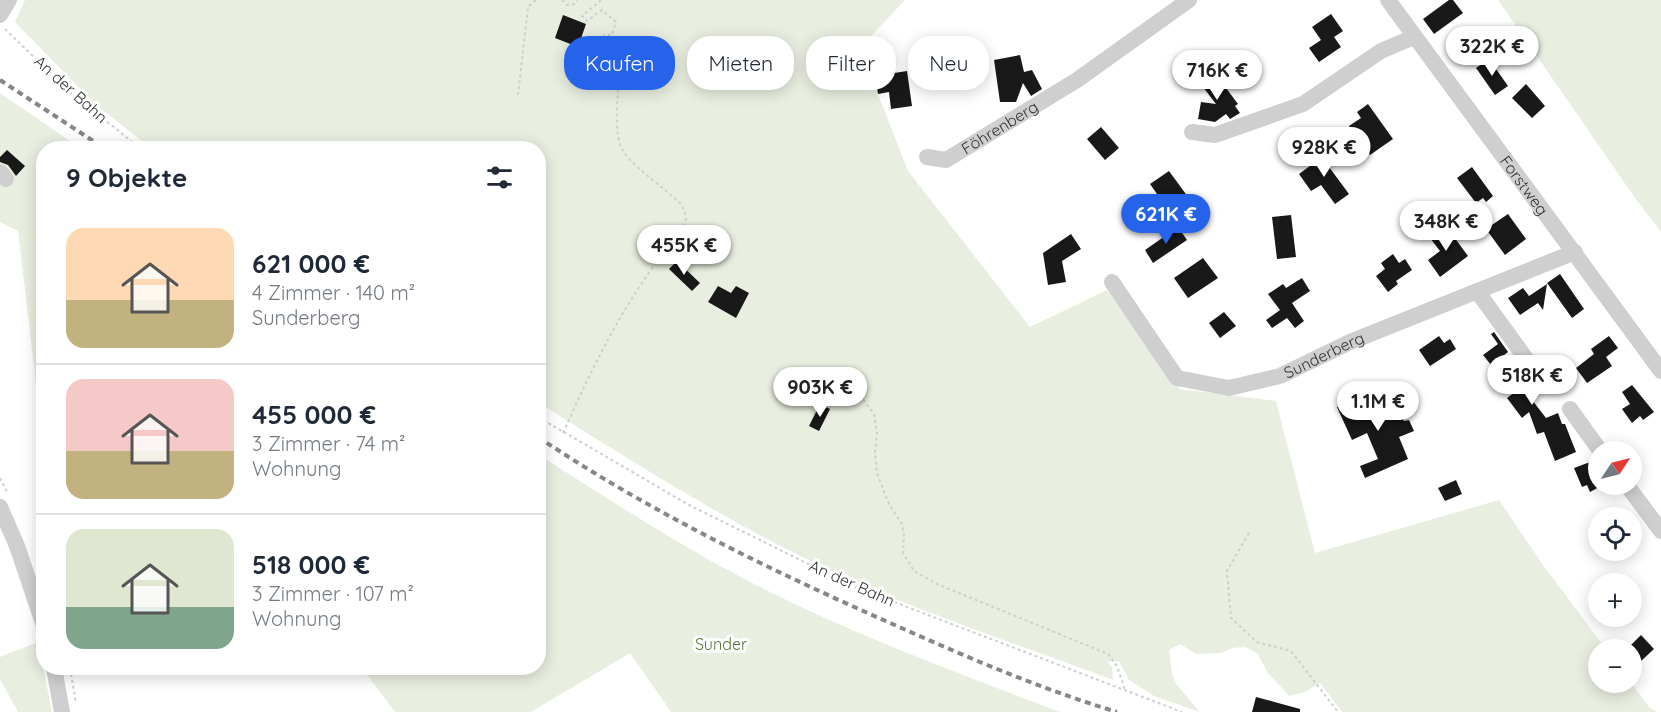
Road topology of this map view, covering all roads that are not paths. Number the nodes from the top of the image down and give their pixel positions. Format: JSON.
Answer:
{"nodes":[{"id":1,"x":9,"y":0,"type":"edge"},
{"id":2,"x":1189,"y":0,"type":"edge"},
{"id":3,"x":1388,"y":0,"type":"edge"},
{"id":4,"x":2,"y":21,"type":"edge"},
{"id":5,"x":1414,"y":38,"type":"junction"},
{"id":6,"x":1191,"y":132,"type":"dead end"},
{"id":7,"x":927,"y":157,"type":"dead end"},
{"id":8,"x":1575,"y":252,"type":"junction"},
{"id":9,"x":1112,"y":282,"type":"dead end"},
{"id":10,"x":1477,"y":291,"type":"junction"},
{"id":11,"x":1661,"y":371,"type":"edge"},
{"id":12,"x":1540,"y":378,"type":"dead end"},
{"id":13,"x":1570,"y":409,"type":"dead end"},
{"id":14,"x":1593,"y":441,"type":"edge"},
{"id":15,"x":1634,"y":495,"type":"edge"},
{"id":16,"x":0,"y":507,"type":"edge"},
{"id":17,"x":1661,"y":531,"type":"edge"},
{"id":18,"x":36,"y":602,"type":"edge"},
{"id":19,"x":57,"y":675,"type":"edge"},
{"id":20,"x":69,"y":708,"type":"edge"}],
"edges":[{"from":1,"to":4,"type":"street"},
{"from":2,"to":7,"type":"street","name":"Föhrenberg"},
{"from":3,"to":5,"type":"street","name":"Forstweg"},
{"from":5,"to":6,"type":"street"},
{"from":5,"to":8,"type":"street","name":"Forstweg"},
{"from":8,"to":10,"type":"street","name":"Sunderberg"},
{"from":8,"to":11,"type":"street","name":"Forstweg"},
{"from":9,"to":10,"type":"street","name":"Sunderberg"},
{"from":10,"to":12,"type":"street"},
{"from":13,"to":14,"type":"street"},
{"from":15,"to":17,"type":"street"},
{"from":16,"to":18,"type":"street"},
{"from":19,"to":20,"type":"street"}]}
